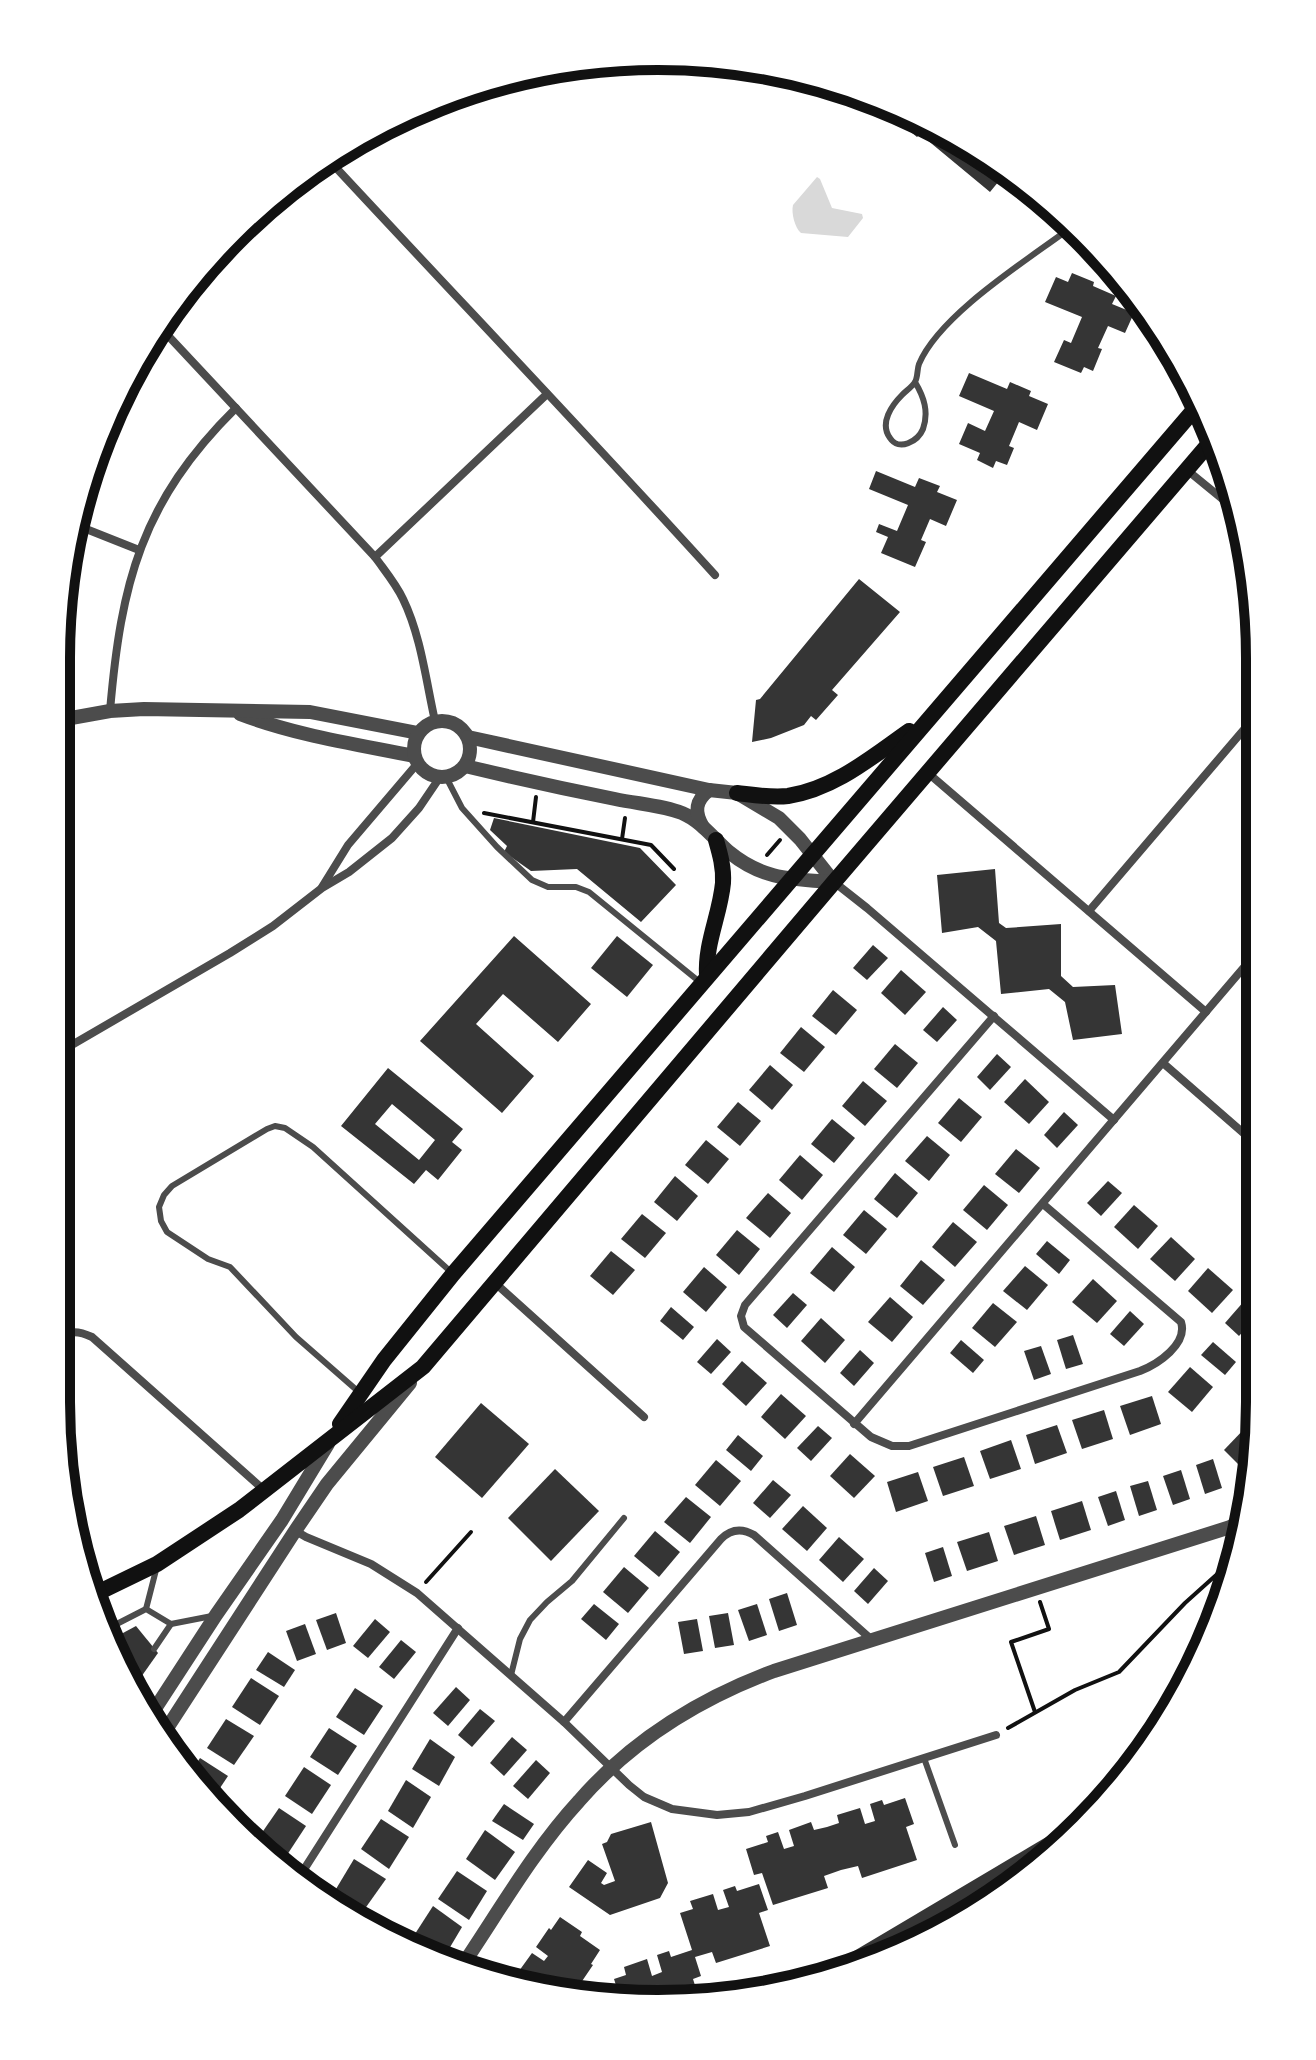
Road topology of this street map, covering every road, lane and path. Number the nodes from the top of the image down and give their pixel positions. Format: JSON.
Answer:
{"nodes":[{"id":1,"x":335,"y":167,"type":"edge"},
{"id":2,"x":1064,"y":233,"type":"edge"},
{"id":3,"x":167,"y":334,"type":"edge"},
{"id":4,"x":915,"y":382,"type":"junction"},
{"id":5,"x":547,"y":394,"type":"junction"},
{"id":6,"x":236,"y":408,"type":"junction"},
{"id":7,"x":1192,"y":413,"type":"edge"},
{"id":8,"x":1206,"y":447,"type":"edge"},
{"id":9,"x":1187,"y":470,"type":"junction"},
{"id":10,"x":1224,"y":501,"type":"edge"},
{"id":11,"x":85,"y":528,"type":"edge"},
{"id":12,"x":139,"y":550,"type":"junction"},
{"id":13,"x":375,"y":557,"type":"junction"},
{"id":14,"x":715,"y":575,"type":"dead end"},
{"id":15,"x":110,"y":711,"type":"junction"},
{"id":16,"x":235,"y":712,"type":"junction"},
{"id":17,"x":70,"y":718,"type":"edge"},
{"id":18,"x":927,"y":719,"type":"junction"},
{"id":19,"x":435,"y":721,"type":"junction"},
{"id":20,"x":1246,"y":727,"type":"edge"},
{"id":21,"x":418,"y":733,"type":"junction"},
{"id":22,"x":468,"y":737,"type":"junction"},
{"id":23,"x":415,"y":760,"type":"junction"},
{"id":24,"x":465,"y":766,"type":"junction"},
{"id":25,"x":927,"y":773,"type":"junction"},
{"id":26,"x":443,"y":777,"type":"junction"},
{"id":27,"x":537,"y":783,"type":"junction"},
{"id":28,"x":709,"y":790,"type":"junction"},
{"id":29,"x":737,"y":793,"type":"junction"},
{"id":30,"x":627,"y":802,"type":"junction"},
{"id":31,"x":462,"y":808,"type":"junction"},
{"id":32,"x":533,"y":822,"type":"junction"},
{"id":33,"x":704,"y":827,"type":"junction"},
{"id":34,"x":790,"y":829,"type":"junction"},
{"id":35,"x":622,"y":839,"type":"junction"},
{"id":36,"x":716,"y":840,"type":"junction"},
{"id":37,"x":812,"y":854,"type":"junction"},
{"id":38,"x":674,"y":869,"type":"dead end"},
{"id":39,"x":754,"y":870,"type":"junction"},
{"id":40,"x":791,"y":879,"type":"junction"},
{"id":41,"x":834,"y":882,"type":"junction"},
{"id":42,"x":322,"y":888,"type":"junction"},
{"id":43,"x":1089,"y":911,"type":"junction"},
{"id":44,"x":1246,"y":965,"type":"edge"},
{"id":45,"x":704,"y":980,"type":"junction"},
{"id":46,"x":1206,"y":1012,"type":"junction"},
{"id":47,"x":994,"y":1016,"type":"junction"},
{"id":48,"x":70,"y":1046,"type":"edge"},
{"id":49,"x":1163,"y":1063,"type":"junction"},
{"id":50,"x":1114,"y":1120,"type":"junction"},
{"id":51,"x":1246,"y":1135,"type":"edge"},
{"id":52,"x":1043,"y":1204,"type":"junction"},
{"id":53,"x":453,"y":1274,"type":"junction"},
{"id":54,"x":494,"y":1282,"type":"junction"},
{"id":55,"x":70,"y":1332,"type":"edge"},
{"id":56,"x":423,"y":1367,"type":"junction"},
{"id":57,"x":360,"y":1393,"type":"junction"},
{"id":58,"x":644,"y":1417,"type":"dead end"},
{"id":59,"x":854,"y":1424,"type":"junction"},
{"id":60,"x":333,"y":1436,"type":"junction"},
{"id":61,"x":264,"y":1490,"type":"junction"},
{"id":62,"x":624,"y":1518,"type":"dead end"},
{"id":63,"x":282,"y":1520,"type":"junction"},
{"id":64,"x":1234,"y":1520,"type":"edge"},
{"id":65,"x":1233,"y":1526,"type":"edge"},
{"id":66,"x":1225,"y":1529,"type":"junction"},
{"id":67,"x":295,"y":1531,"type":"junction"},
{"id":68,"x":471,"y":1532,"type":"dead end"},
{"id":69,"x":157,"y":1564,"type":"junction"},
{"id":70,"x":1221,"y":1571,"type":"edge"},
{"id":71,"x":1035,"y":1588,"type":"junction"},
{"id":72,"x":101,"y":1591,"type":"edge"},
{"id":73,"x":417,"y":1593,"type":"junction"},
{"id":74,"x":146,"y":1609,"type":"junction"},
{"id":75,"x":216,"y":1615,"type":"junction"},
{"id":76,"x":171,"y":1624,"type":"junction"},
{"id":77,"x":114,"y":1625,"type":"edge"},
{"id":78,"x":458,"y":1628,"type":"junction"},
{"id":79,"x":872,"y":1640,"type":"junction"},
{"id":80,"x":154,"y":1649,"type":"dead end"},
{"id":81,"x":511,"y":1675,"type":"junction"},
{"id":82,"x":156,"y":1707,"type":"edge"},
{"id":83,"x":1035,"y":1712,"type":"junction"},
{"id":84,"x":564,"y":1722,"type":"junction"},
{"id":85,"x":168,"y":1727,"type":"edge"},
{"id":86,"x":996,"y":1735,"type":"joint"},
{"id":87,"x":924,"y":1758,"type":"junction"},
{"id":88,"x":611,"y":1767,"type":"junction"},
{"id":89,"x":955,"y":1845,"type":"dead end"},
{"id":90,"x":303,"y":1870,"type":"edge"},
{"id":91,"x":467,"y":1958,"type":"edge"}],
"edges":[{"from":1,"to":5,"type":"street"},
{"from":2,"to":4,"type":"lane"},
{"from":3,"to":6,"type":"street"},
{"from":4,"to":4,"type":"lane"},
{"from":5,"to":13,"type":"street"},
{"from":5,"to":14,"type":"street"},
{"from":6,"to":12,"type":"street"},
{"from":6,"to":13,"type":"street"},
{"from":7,"to":18,"type":"main road"},
{"from":8,"to":9,"type":"main road"},
{"from":9,"to":10,"type":"street"},
{"from":9,"to":25,"type":"main road"},
{"from":11,"to":12,"type":"street"},
{"from":12,"to":15,"type":"street"},
{"from":13,"to":19,"type":"street"},
{"from":15,"to":16,"type":"street"},
{"from":15,"to":17,"type":"street"},
{"from":16,"to":21,"type":"street"},
{"from":16,"to":23,"type":"street"},
{"from":18,"to":29,"type":"main road"},
{"from":18,"to":37,"type":"main road"},
{"from":19,"to":21,"type":"street"},
{"from":19,"to":22,"type":"street"},
{"from":20,"to":43,"type":"street"},
{"from":21,"to":23,"type":"street"},
{"from":22,"to":24,"type":"street"},
{"from":22,"to":28,"type":"street"},
{"from":23,"to":26,"type":"street"},
{"from":23,"to":42,"type":"street"},
{"from":24,"to":26,"type":"street"},
{"from":24,"to":27,"type":"street"},
{"from":25,"to":41,"type":"main road"},
{"from":25,"to":43,"type":"street"},
{"from":26,"to":31,"type":"lane"},
{"from":26,"to":42,"type":"street"},
{"from":27,"to":30,"type":"street"},
{"from":27,"to":32,"type":"path"},
{"from":28,"to":29,"type":"street"},
{"from":28,"to":33,"type":"street"},
{"from":29,"to":34,"type":"street"},
{"from":30,"to":33,"type":"street"},
{"from":30,"to":35,"type":"path"},
{"from":31,"to":32,"type":"path"},
{"from":31,"to":45,"type":"lane"},
{"from":32,"to":35,"type":"path"},
{"from":33,"to":36,"type":"street"},
{"from":34,"to":37,"type":"street"},
{"from":34,"to":39,"type":"path"},
{"from":35,"to":38,"type":"path"},
{"from":36,"to":39,"type":"street"},
{"from":36,"to":45,"type":"main road"},
{"from":37,"to":40,"type":"main road"},
{"from":37,"to":41,"type":"street"},
{"from":39,"to":40,"type":"street"},
{"from":40,"to":41,"type":"street"},
{"from":40,"to":45,"type":"main road"},
{"from":41,"to":47,"type":"street"},
{"from":41,"to":54,"type":"main road"},
{"from":42,"to":48,"type":"street"},
{"from":43,"to":46,"type":"street"},
{"from":44,"to":46,"type":"street"},
{"from":45,"to":53,"type":"main road"},
{"from":46,"to":49,"type":"street"},
{"from":47,"to":50,"type":"street"},
{"from":47,"to":59,"type":"street"},
{"from":49,"to":50,"type":"street"},
{"from":49,"to":51,"type":"street"},
{"from":50,"to":52,"type":"street"},
{"from":52,"to":59,"type":"street"},
{"from":52,"to":59,"type":"street"},
{"from":53,"to":57,"type":"main road"},
{"from":53,"to":57,"type":"lane"},
{"from":54,"to":56,"type":"main road"},
{"from":54,"to":58,"type":"street"},
{"from":55,"to":61,"type":"street"},
{"from":56,"to":60,"type":"main road"},
{"from":56,"to":67,"type":"street"},
{"from":57,"to":60,"type":"main road"},
{"from":60,"to":61,"type":"main road"},
{"from":60,"to":63,"type":"street"},
{"from":61,"to":69,"type":"main road"},
{"from":62,"to":81,"type":"lane"},
{"from":63,"to":67,"type":"street"},
{"from":63,"to":75,"type":"street"},
{"from":64,"to":66,"type":"street"},
{"from":65,"to":66,"type":"street"},
{"from":66,"to":71,"type":"street"},
{"from":67,"to":73,"type":"street"},
{"from":67,"to":85,"type":"street"},
{"from":68,"to":73,"type":"path"},
{"from":69,"to":72,"type":"main road"},
{"from":69,"to":74,"type":"lane"},
{"from":70,"to":83,"type":"path"},
{"from":71,"to":79,"type":"street"},
{"from":71,"to":83,"type":"path"},
{"from":73,"to":78,"type":"street"},
{"from":74,"to":76,"type":"lane"},
{"from":74,"to":77,"type":"lane"},
{"from":75,"to":76,"type":"lane"},
{"from":75,"to":82,"type":"street"},
{"from":76,"to":80,"type":"lane"},
{"from":78,"to":81,"type":"street"},
{"from":78,"to":90,"type":"street"},
{"from":79,"to":84,"type":"street"},
{"from":79,"to":88,"type":"street"},
{"from":81,"to":84,"type":"street"},
{"from":83,"to":86,"type":"path"},
{"from":84,"to":88,"type":"street"},
{"from":86,"to":87,"type":"street"},
{"from":87,"to":88,"type":"street"},
{"from":87,"to":89,"type":"lane"},
{"from":88,"to":91,"type":"street"}]}
